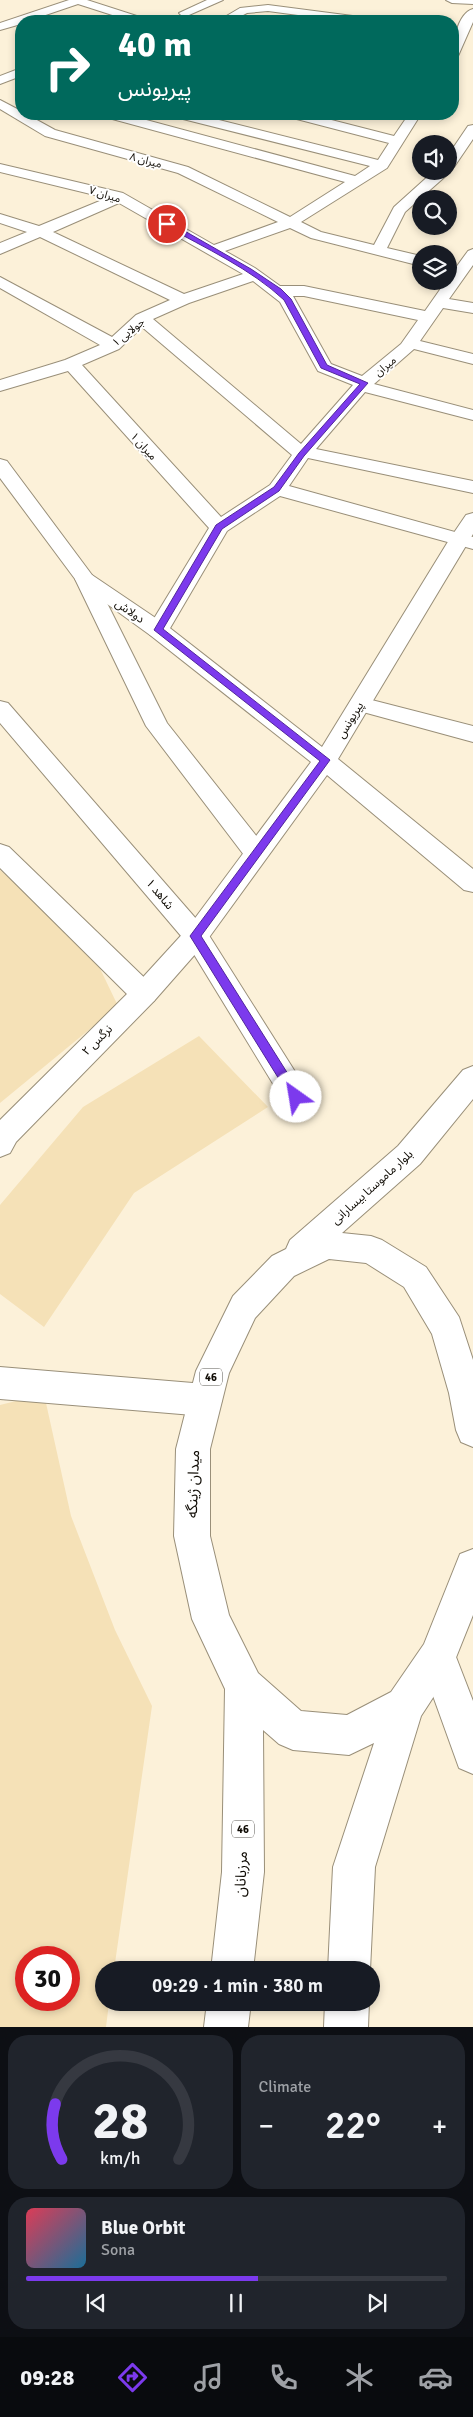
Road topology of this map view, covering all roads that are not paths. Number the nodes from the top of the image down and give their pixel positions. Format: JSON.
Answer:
{"nodes":[{"id":1,"x":77,"y":0,"type":"edge"},
{"id":2,"x":217,"y":0,"type":"edge"},
{"id":3,"x":452,"y":0,"type":"edge"},
{"id":4,"x":473,"y":1,"type":"edge"},
{"id":5,"x":473,"y":12,"type":"edge"},
{"id":6,"x":185,"y":13,"type":"dead end"},
{"id":7,"x":34,"y":15,"type":"edge"},
{"id":8,"x":123,"y":15,"type":"edge"},
{"id":9,"x":235,"y":15,"type":"edge"},
{"id":10,"x":322,"y":15,"type":"edge"},
{"id":11,"x":15,"y":22,"type":"edge"},
{"id":12,"x":0,"y":27,"type":"edge"},
{"id":13,"x":463,"y":31,"type":"edge"},
{"id":14,"x":15,"y":74,"type":"edge"},
{"id":15,"x":0,"y":80,"type":"edge"},
{"id":16,"x":31,"y":120,"type":"edge"},
{"id":17,"x":132,"y":120,"type":"edge"},
{"id":18,"x":203,"y":120,"type":"edge"},
{"id":19,"x":317,"y":120,"type":"edge"},
{"id":20,"x":411,"y":120,"type":"edge"},
{"id":21,"x":473,"y":128,"type":"edge"},
{"id":22,"x":397,"y":141,"type":"junction"},
{"id":23,"x":457,"y":152,"type":"edge"},
{"id":24,"x":382,"y":165,"type":"junction"},
{"id":25,"x":0,"y":168,"type":"edge"},
{"id":26,"x":433,"y":180,"type":"edge"},
{"id":27,"x":357,"y":181,"type":"junction"},
{"id":28,"x":120,"y":197,"type":"junction"},
{"id":29,"x":0,"y":218,"type":"edge"},
{"id":30,"x":290,"y":223,"type":"junction"},
{"id":31,"x":41,"y":232,"type":"junction"},
{"id":32,"x":0,"y":249,"type":"edge"},
{"id":33,"x":213,"y":250,"type":"junction"},
{"id":34,"x":378,"y":251,"type":"junction"},
{"id":35,"x":473,"y":254,"type":"edge"},
{"id":36,"x":412,"y":259,"type":"edge"},
{"id":37,"x":457,"y":267,"type":"edge"},
{"id":38,"x":256,"y":275,"type":"junction"},
{"id":39,"x":0,"y":282,"type":"edge"},
{"id":40,"x":445,"y":290,"type":"edge"},
{"id":41,"x":278,"y":291,"type":"junction"},
{"id":42,"x":183,"y":300,"type":"junction"},
{"id":43,"x":439,"y":302,"type":"junction"},
{"id":44,"x":473,"y":308,"type":"edge"},
{"id":45,"x":428,"y":317,"type":"junction"},
{"id":46,"x":142,"y":318,"type":"junction"},
{"id":47,"x":409,"y":343,"type":"junction"},
{"id":48,"x":113,"y":346,"type":"junction"},
{"id":49,"x":473,"y":359,"type":"edge"},
{"id":50,"x":71,"y":364,"type":"junction"},
{"id":51,"x":363,"y":385,"type":"junction"},
{"id":52,"x":0,"y":386,"type":"edge"},
{"id":53,"x":473,"y":415,"type":"edge"},
{"id":54,"x":303,"y":453,"type":"junction"},
{"id":55,"x":0,"y":465,"type":"edge"},
{"id":56,"x":473,"y":487,"type":"edge"},
{"id":57,"x":277,"y":489,"type":"junction"},
{"id":58,"x":473,"y":519,"type":"edge"},
{"id":59,"x":219,"y":527,"type":"junction"},
{"id":60,"x":466,"y":541,"type":"edge"},
{"id":61,"x":85,"y":579,"type":"junction"},
{"id":62,"x":158,"y":630,"type":"junction"},
{"id":63,"x":360,"y":704,"type":"junction"},
{"id":64,"x":0,"y":708,"type":"edge"},
{"id":65,"x":473,"y":734,"type":"edge"},
{"id":66,"x":325,"y":760,"type":"junction"},
{"id":67,"x":0,"y":852,"type":"edge"},
{"id":68,"x":256,"y":853,"type":"junction"},
{"id":69,"x":473,"y":883,"type":"edge"},
{"id":70,"x":196,"y":936,"type":"junction"},
{"id":71,"x":144,"y":994,"type":"junction"},
{"id":72,"x":473,"y":1078,"type":"edge"},
{"id":73,"x":296,"y":1097,"type":"dead end"},
{"id":74,"x":0,"y":1144,"type":"edge"},
{"id":75,"x":283,"y":1266,"type":"junction"},
{"id":76,"x":473,"y":1360,"type":"edge"},
{"id":77,"x":0,"y":1383,"type":"edge"},
{"id":78,"x":466,"y":1393,"type":"junction"},
{"id":79,"x":205,"y":1400,"type":"junction"},
{"id":80,"x":473,"y":1430,"type":"edge"},
{"id":81,"x":473,"y":1567,"type":"edge"},
{"id":82,"x":438,"y":1657,"type":"junction"},
{"id":83,"x":244,"y":1687,"type":"junction"},
{"id":84,"x":405,"y":1706,"type":"junction"},
{"id":85,"x":473,"y":1754,"type":"edge"},
{"id":86,"x":233,"y":1961,"type":"edge"},
{"id":87,"x":349,"y":1961,"type":"edge"},
{"id":88,"x":228,"y":2011,"type":"edge"},
{"id":89,"x":347,"y":2011,"type":"edge"},
{"id":90,"x":226,"y":2027,"type":"edge"},
{"id":91,"x":346,"y":2027,"type":"edge"}],
"edges":[{"from":1,"to":7,"type":"street"},
{"from":1,"to":8,"type":"street"},
{"from":2,"to":6,"type":"street"},
{"from":3,"to":4,"type":"street"},
{"from":5,"to":13,"type":"street"},
{"from":9,"to":10,"type":"street"},
{"from":11,"to":12,"type":"street"},
{"from":14,"to":15,"type":"street"},
{"from":16,"to":30,"type":"street","name":"میران ۸"},
{"from":17,"to":27,"type":"street"},
{"from":18,"to":24,"type":"street"},
{"from":19,"to":22,"type":"street"},
{"from":20,"to":22,"type":"street"},
{"from":21,"to":23,"type":"street"},
{"from":22,"to":24,"type":"street"},
{"from":24,"to":27,"type":"street"},
{"from":25,"to":28,"type":"street","name":"میران ۷"},
{"from":26,"to":34,"type":"street"},
{"from":27,"to":30,"type":"street"},
{"from":28,"to":31,"type":"street"},
{"from":28,"to":33,"type":"street","name":"میران ۷"},
{"from":29,"to":31,"type":"street"},
{"from":30,"to":33,"type":"street"},
{"from":30,"to":34,"type":"street","name":"میران ۸"},
{"from":31,"to":32,"type":"street"},
{"from":31,"to":42,"type":"street"},
{"from":33,"to":38,"type":"street","name":"میران ۷"},
{"from":34,"to":36,"type":"street","name":"میران ۸"},
{"from":35,"to":37,"type":"street","name":"میران"},
{"from":38,"to":41,"type":"street","name":"میران ۷"},
{"from":38,"to":42,"type":"street","name":"جولایی ۱"},
{"from":39,"to":48,"type":"street"},
{"from":40,"to":43,"type":"street","name":"میران"},
{"from":41,"to":45,"type":"street"},
{"from":41,"to":51,"type":"street","name":"میران ۷"},
{"from":42,"to":46,"type":"street","name":"جولایی ۱"},
{"from":43,"to":44,"type":"street"},
{"from":43,"to":45,"type":"street","name":"میران"},
{"from":45,"to":47,"type":"street","name":"میران"},
{"from":46,"to":48,"type":"street","name":"جولایی ۱"},
{"from":46,"to":54,"type":"street"},
{"from":47,"to":49,"type":"street"},
{"from":47,"to":51,"type":"street","name":"میران"},
{"from":48,"to":50,"type":"street","name":"جولایی ۱"},
{"from":50,"to":52,"type":"street","name":"جولایی ۱"},
{"from":50,"to":59,"type":"street","name":"میران ۱"},
{"from":51,"to":53,"type":"street","name":"میران ۷"},
{"from":51,"to":54,"type":"street","name":"میران"},
{"from":54,"to":56,"type":"street"},
{"from":54,"to":57,"type":"street","name":"میران"},
{"from":55,"to":61,"type":"street","name":"دولاش"},
{"from":57,"to":59,"type":"street","name":"میران"},
{"from":57,"to":60,"type":"street"},
{"from":58,"to":60,"type":"street","name":"پیریونس"},
{"from":59,"to":62,"type":"street","name":"میران"},
{"from":60,"to":63,"type":"street","name":"پیریونس"},
{"from":61,"to":62,"type":"street","name":"دولاش"},
{"from":61,"to":68,"type":"street"},
{"from":62,"to":66,"type":"street","name":"دولاش"},
{"from":63,"to":65,"type":"street"},
{"from":63,"to":66,"type":"street","name":"پیریونس"},
{"from":64,"to":70,"type":"street","name":"شاهد ۱"},
{"from":66,"to":68,"type":"street","name":"پیریونس"},
{"from":66,"to":69,"type":"street","name":"دولاش"},
{"from":67,"to":71,"type":"street"},
{"from":68,"to":70,"type":"street","name":"پیریونس"},
{"from":70,"to":71,"type":"street","name":"نرگس ۲"},
{"from":70,"to":73,"type":"street","name":"شاهد ۱"},
{"from":71,"to":74,"type":"street","name":"نرگس ۲"},
{"from":72,"to":75,"type":"street","name":"بلوار ماموستا بیسارانی","number":"46"},
{"from":75,"to":78,"type":"street","name":"میدان ژینگه","number":"46"},
{"from":75,"to":79,"type":"street","name":"میدان ژینگه","number":"46"},
{"from":76,"to":78,"type":"street","number":"46"},
{"from":77,"to":79,"type":"street"},
{"from":78,"to":80,"type":"street","name":"میدان ژینگه","number":"46"},
{"from":79,"to":83,"type":"street","name":"میدان ژینگه","number":"46"},
{"from":81,"to":82,"type":"street","name":"میدان ژینگه","number":"46"},
{"from":82,"to":84,"type":"street","name":"میدان ژینگه","number":"46"},
{"from":82,"to":85,"type":"street"},
{"from":83,"to":84,"type":"street","name":"میدان ژینگه","number":"46"},
{"from":83,"to":86,"type":"street","name":"مرزبانان","number":"46"},
{"from":84,"to":87,"type":"street","number":"46"},
{"from":88,"to":90,"type":"street"},
{"from":89,"to":91,"type":"street"}]}
